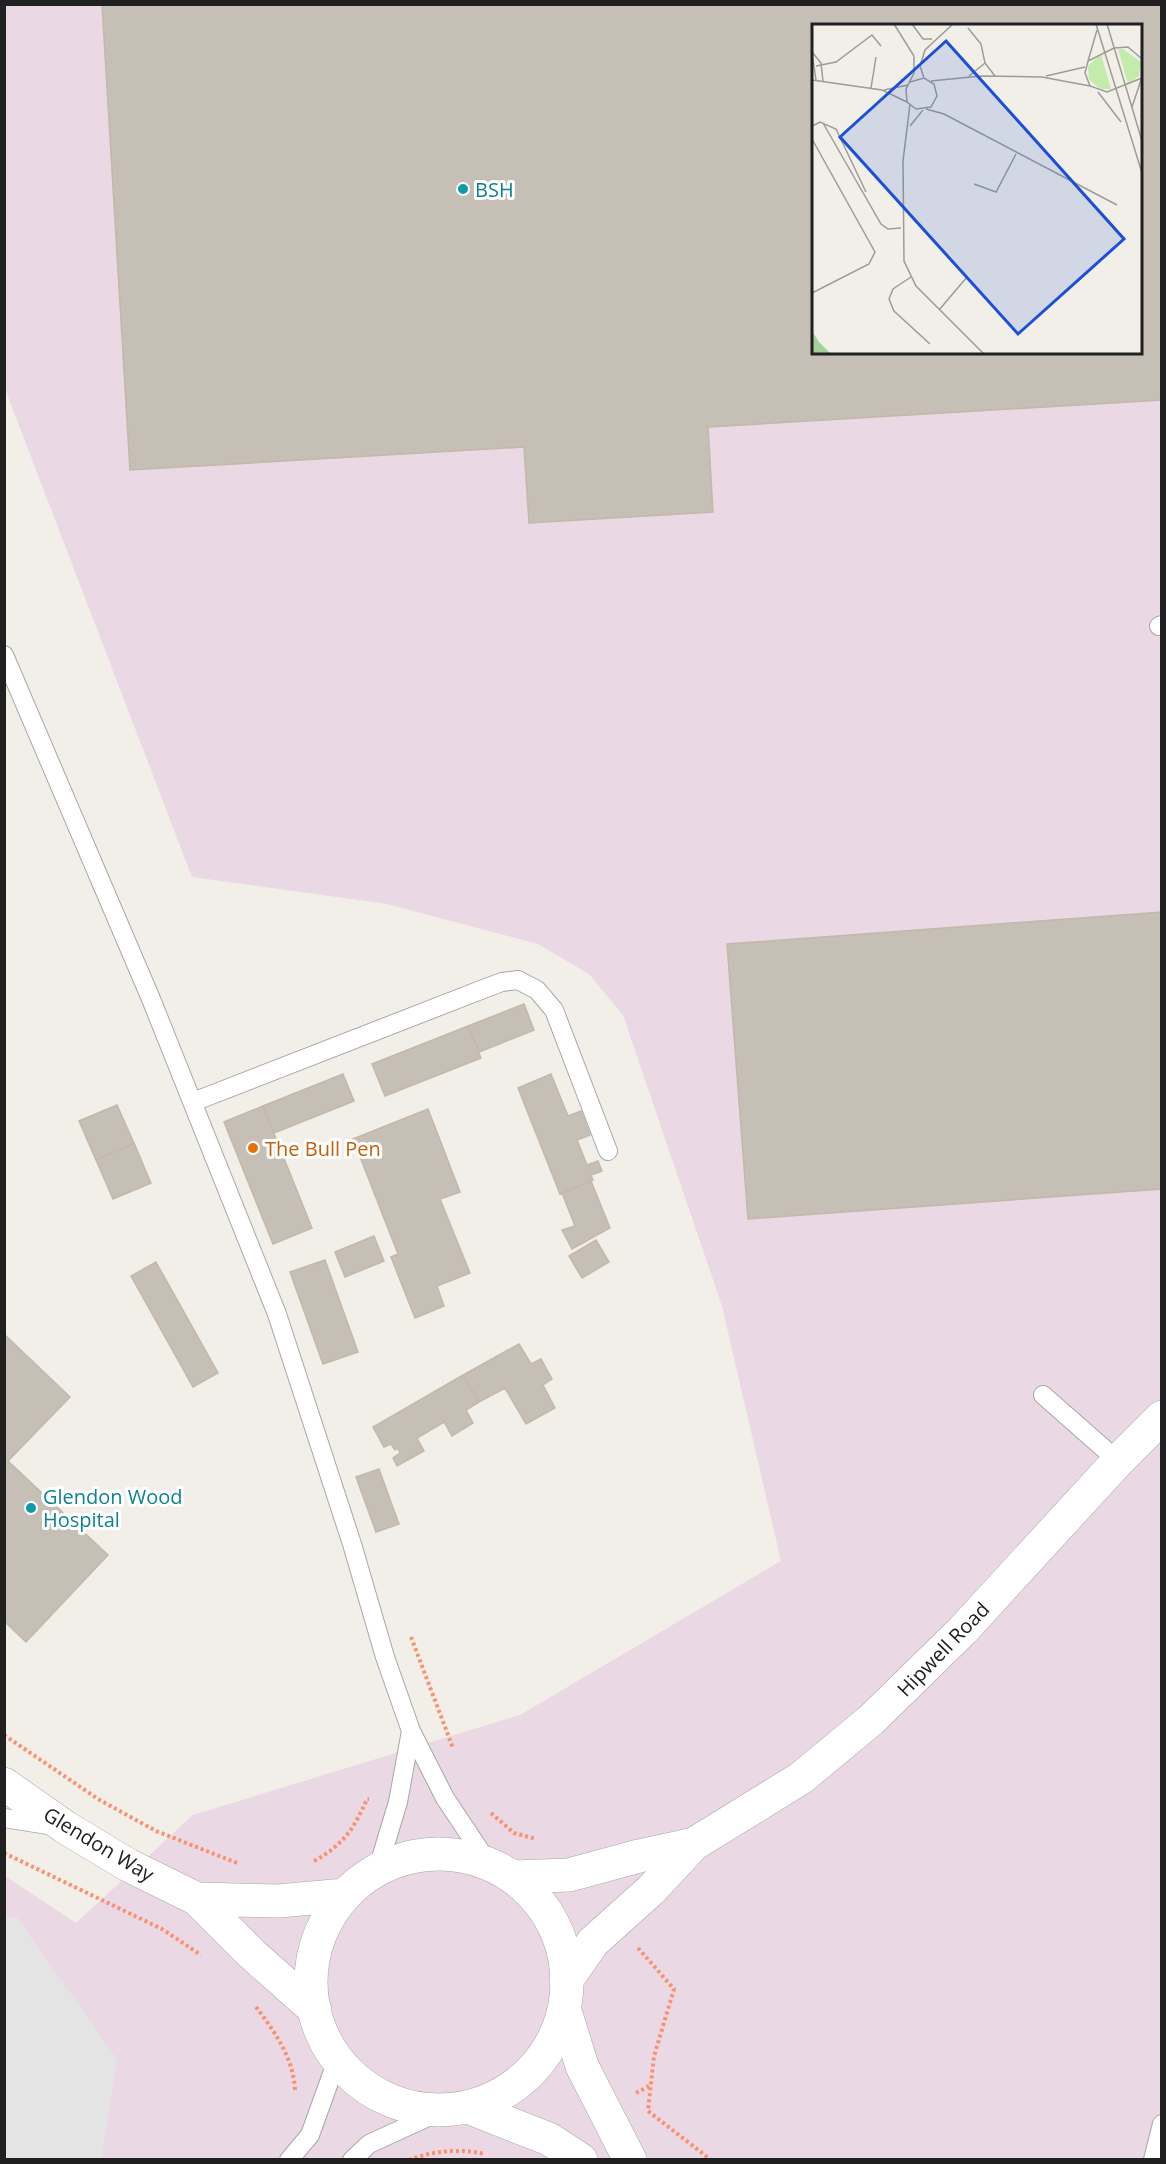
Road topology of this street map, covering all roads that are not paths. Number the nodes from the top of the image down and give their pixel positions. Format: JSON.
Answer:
{"nodes":[{"id":1,"x":4,"y":655,"type":"edge"},
{"id":2,"x":193,"y":1102,"type":"junction"},
{"id":3,"x":608,"y":1151,"type":"dead end"},
{"id":4,"x":1043,"y":1395,"type":"dead end"},
{"id":5,"x":1161,"y":1417,"type":"edge"},
{"id":6,"x":1118,"y":1461,"type":"junction"},
{"id":7,"x":411,"y":1731,"type":"junction"},
{"id":8,"x":4,"y":1784,"type":"edge"},
{"id":9,"x":4,"y":1818,"type":"edge"},
{"id":10,"x":65,"y":1827,"type":"junction"},
{"id":11,"x":694,"y":1844,"type":"junction"},
{"id":12,"x":378,"y":1868,"type":"junction"},
{"id":13,"x":503,"y":1872,"type":"junction"},
{"id":14,"x":345,"y":1895,"type":"junction"},
{"id":15,"x":197,"y":1899,"type":"junction"},
{"id":16,"x":565,"y":1996,"type":"junction"},
{"id":17,"x":315,"y":2010,"type":"junction"},
{"id":18,"x":337,"y":2060,"type":"junction"},
{"id":19,"x":456,"y":2109,"type":"junction"},
{"id":20,"x":1161,"y":2124,"type":"edge"},
{"id":21,"x":289,"y":2160,"type":"edge"},
{"id":22,"x":352,"y":2160,"type":"edge"},
{"id":23,"x":581,"y":2160,"type":"edge"},
{"id":24,"x":630,"y":2160,"type":"edge"},
{"id":25,"x":1153,"y":2160,"type":"edge"}],
"edges":[{"from":1,"to":2,"type":"lane"},
{"from":2,"to":3,"type":"lane"},
{"from":2,"to":7,"type":"lane"},
{"from":4,"to":6,"type":"lane"},
{"from":5,"to":6,"type":"street","name":"Hipwell Road"},
{"from":6,"to":11,"type":"street","name":"Hipwell Road"},
{"from":7,"to":12,"type":"lane"},
{"from":7,"to":13,"type":"lane"},
{"from":8,"to":10,"type":"street","name":"Glendon Way"},
{"from":9,"to":10,"type":"lane"},
{"from":10,"to":15,"type":"street","name":"Glendon Way"},
{"from":11,"to":13,"type":"street","name":"Hipwell Road"},
{"from":11,"to":16,"type":"street","name":"Hipwell Road"},
{"from":12,"to":13,"type":"street"},
{"from":12,"to":14,"type":"street"},
{"from":13,"to":16,"type":"street"},
{"from":14,"to":15,"type":"street","name":"Glendon Way"},
{"from":14,"to":17,"type":"street"},
{"from":15,"to":17,"type":"street","name":"Glendon Way"},
{"from":16,"to":19,"type":"street","name":"Hipwell Road"},
{"from":16,"to":24,"type":"street"},
{"from":17,"to":18,"type":"street"},
{"from":18,"to":19,"type":"street"},
{"from":18,"to":21,"type":"lane"},
{"from":19,"to":22,"type":"lane"},
{"from":19,"to":23,"type":"street"},
{"from":20,"to":25,"type":"lane"}]}
